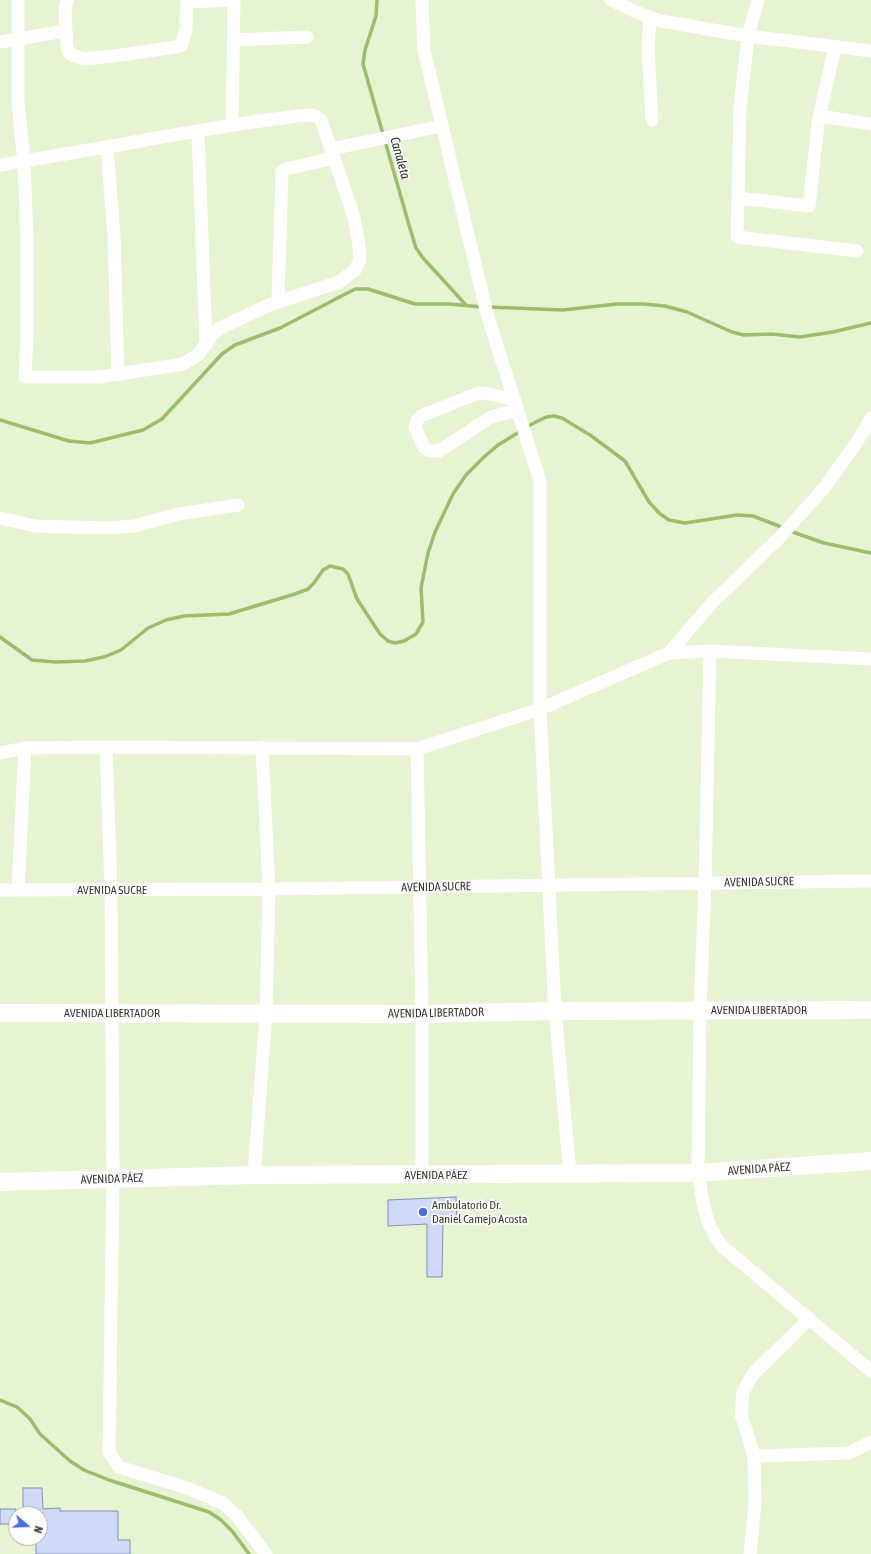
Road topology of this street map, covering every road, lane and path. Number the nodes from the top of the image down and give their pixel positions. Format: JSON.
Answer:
{"nodes":[{"id":1,"x":18,"y":0,"type":"edge"},
{"id":2,"x":68,"y":0,"type":"edge"},
{"id":3,"x":234,"y":0,"type":"edge"},
{"id":4,"x":422,"y":0,"type":"edge"},
{"id":5,"x":611,"y":0,"type":"edge"},
{"id":6,"x":758,"y":0,"type":"edge"},
{"id":7,"x":187,"y":1,"type":"edge"},
{"id":8,"x":650,"y":17,"type":"junction"},
{"id":9,"x":65,"y":31,"type":"junction"},
{"id":10,"x":748,"y":36,"type":"junction"},
{"id":11,"x":307,"y":37,"type":"dead end"},
{"id":12,"x":18,"y":39,"type":"junction"},
{"id":13,"x":234,"y":40,"type":"junction"},
{"id":14,"x":0,"y":42,"type":"edge"},
{"id":15,"x":835,"y":46,"type":"junction"},
{"id":16,"x":871,"y":51,"type":"edge"},
{"id":17,"x":820,"y":116,"type":"junction"},
{"id":18,"x":652,"y":120,"type":"dead end"},
{"id":19,"x":871,"y":124,"type":"edge"},
{"id":20,"x":232,"y":125,"type":"junction"},
{"id":21,"x":442,"y":126,"type":"junction"},
{"id":22,"x":198,"y":131,"type":"junction"},
{"id":23,"x":107,"y":147,"type":"junction"},
{"id":24,"x":332,"y":154,"type":"junction"},
{"id":25,"x":24,"y":161,"type":"junction"},
{"id":26,"x":0,"y":165,"type":"edge"},
{"id":27,"x":738,"y":198,"type":"junction"},
{"id":28,"x":856,"y":251,"type":"dead end"},
{"id":29,"x":278,"y":302,"type":"junction"},
{"id":30,"x":206,"y":345,"type":"junction"},
{"id":31,"x":118,"y":375,"type":"junction"},
{"id":32,"x":516,"y":405,"type":"junction"},
{"id":33,"x":871,"y":418,"type":"edge"},
{"id":34,"x":238,"y":504,"type":"dead end"},
{"id":35,"x":0,"y":518,"type":"edge"},
{"id":36,"x":710,"y":651,"type":"junction"},
{"id":37,"x":669,"y":653,"type":"junction"},
{"id":38,"x":871,"y":659,"type":"edge"},
{"id":39,"x":540,"y":709,"type":"junction"},
{"id":40,"x":106,"y":747,"type":"junction"},
{"id":41,"x":262,"y":747,"type":"junction"},
{"id":42,"x":25,"y":748,"type":"junction"},
{"id":43,"x":417,"y":749,"type":"junction"},
{"id":44,"x":0,"y":753,"type":"edge"},
{"id":45,"x":871,"y":881,"type":"edge"},
{"id":46,"x":705,"y":883,"type":"junction"},
{"id":47,"x":549,"y":885,"type":"junction"},
{"id":48,"x":419,"y":887,"type":"junction"},
{"id":49,"x":111,"y":889,"type":"junction"},
{"id":50,"x":269,"y":889,"type":"junction"},
{"id":51,"x":0,"y":890,"type":"edge"},
{"id":52,"x":18,"y":890,"type":"junction"},
{"id":53,"x":871,"y":1010,"type":"edge"},
{"id":54,"x":555,"y":1011,"type":"junction"},
{"id":55,"x":700,"y":1011,"type":"junction"},
{"id":56,"x":111,"y":1012,"type":"junction"},
{"id":57,"x":0,"y":1013,"type":"edge"},
{"id":58,"x":266,"y":1013,"type":"junction"},
{"id":59,"x":422,"y":1014,"type":"junction"},
{"id":60,"x":871,"y":1161,"type":"edge"},
{"id":61,"x":698,"y":1173,"type":"junction"},
{"id":62,"x":570,"y":1174,"type":"junction"},
{"id":63,"x":254,"y":1175,"type":"junction"},
{"id":64,"x":422,"y":1175,"type":"junction"},
{"id":65,"x":112,"y":1178,"type":"junction"},
{"id":66,"x":0,"y":1182,"type":"edge"},
{"id":67,"x":809,"y":1319,"type":"junction"},
{"id":68,"x":871,"y":1371,"type":"edge"},
{"id":69,"x":871,"y":1442,"type":"edge"},
{"id":70,"x":754,"y":1456,"type":"junction"},
{"id":71,"x":260,"y":1552,"type":"edge"},
{"id":72,"x":750,"y":1554,"type":"edge"}],
"edges":[{"from":1,"to":12,"type":"street"},
{"from":2,"to":9,"type":"street"},
{"from":3,"to":7,"type":"street"},
{"from":3,"to":13,"type":"street"},
{"from":4,"to":21,"type":"street"},
{"from":5,"to":8,"type":"street"},
{"from":6,"to":10,"type":"street"},
{"from":7,"to":9,"type":"street"},
{"from":8,"to":10,"type":"street"},
{"from":8,"to":18,"type":"street"},
{"from":9,"to":12,"type":"street"},
{"from":10,"to":15,"type":"street"},
{"from":10,"to":27,"type":"street"},
{"from":11,"to":13,"type":"street"},
{"from":12,"to":14,"type":"street"},
{"from":12,"to":25,"type":"street"},
{"from":13,"to":20,"type":"street"},
{"from":15,"to":16,"type":"street"},
{"from":15,"to":17,"type":"street"},
{"from":17,"to":19,"type":"street"},
{"from":17,"to":27,"type":"street"},
{"from":20,"to":22,"type":"street"},
{"from":20,"to":24,"type":"street"},
{"from":21,"to":24,"type":"street"},
{"from":21,"to":32,"type":"street"},
{"from":22,"to":23,"type":"street"},
{"from":22,"to":30,"type":"street"},
{"from":23,"to":25,"type":"street"},
{"from":23,"to":31,"type":"street"},
{"from":24,"to":29,"type":"street"},
{"from":24,"to":29,"type":"street"},
{"from":25,"to":26,"type":"street"},
{"from":25,"to":31,"type":"street"},
{"from":27,"to":28,"type":"street"},
{"from":29,"to":30,"type":"street"},
{"from":30,"to":31,"type":"street"},
{"from":32,"to":32,"type":"street"},
{"from":32,"to":39,"type":"street"},
{"from":33,"to":37,"type":"street"},
{"from":34,"to":35,"type":"street"},
{"from":36,"to":37,"type":"street"},
{"from":36,"to":38,"type":"street"},
{"from":36,"to":46,"type":"street"},
{"from":37,"to":39,"type":"street"},
{"from":39,"to":43,"type":"street"},
{"from":39,"to":47,"type":"street"},
{"from":40,"to":41,"type":"street"},
{"from":40,"to":42,"type":"street"},
{"from":40,"to":49,"type":"street"},
{"from":41,"to":43,"type":"street"},
{"from":41,"to":50,"type":"street"},
{"from":42,"to":44,"type":"street"},
{"from":42,"to":52,"type":"street"},
{"from":43,"to":48,"type":"street"},
{"from":45,"to":46,"type":"street","name":"AVENIDA SUCRE"},
{"from":46,"to":47,"type":"street","name":"AVENIDA SUCRE"},
{"from":46,"to":55,"type":"street"},
{"from":47,"to":48,"type":"street","name":"AVENIDA SUCRE"},
{"from":47,"to":54,"type":"street"},
{"from":48,"to":50,"type":"street","name":"AVENIDA SUCRE"},
{"from":48,"to":59,"type":"street"},
{"from":49,"to":50,"type":"street","name":"AVENIDA SUCRE"},
{"from":49,"to":52,"type":"street","name":"AVENIDA SUCRE"},
{"from":49,"to":56,"type":"street"},
{"from":50,"to":58,"type":"street"},
{"from":51,"to":52,"type":"street","name":"AVENIDA SUCRE"},
{"from":53,"to":55,"type":"main road","name":"AVENIDA LIBERTADOR"},
{"from":54,"to":55,"type":"main road","name":"AVENIDA LIBERTADOR"},
{"from":54,"to":59,"type":"main road","name":"AVENIDA LIBERTADOR"},
{"from":54,"to":62,"type":"street"},
{"from":55,"to":61,"type":"street"},
{"from":56,"to":57,"type":"main road","name":"AVENIDA LIBERTADOR"},
{"from":56,"to":58,"type":"main road","name":"AVENIDA LIBERTADOR"},
{"from":56,"to":65,"type":"street"},
{"from":58,"to":59,"type":"main road","name":"AVENIDA LIBERTADOR"},
{"from":58,"to":63,"type":"street"},
{"from":59,"to":64,"type":"street"},
{"from":60,"to":61,"type":"main road","name":"AVENIDA PÁEZ"},
{"from":61,"to":62,"type":"main road","name":"AVENIDA PÁEZ"},
{"from":61,"to":67,"type":"street"},
{"from":62,"to":64,"type":"main road","name":"AVENIDA PÁEZ"},
{"from":63,"to":64,"type":"main road","name":"AVENIDA PÁEZ"},
{"from":63,"to":65,"type":"main road","name":"AVENIDA PÁEZ"},
{"from":65,"to":66,"type":"main road","name":"AVENIDA PÁEZ"},
{"from":65,"to":71,"type":"street"},
{"from":67,"to":68,"type":"street"},
{"from":67,"to":70,"type":"street"},
{"from":69,"to":70,"type":"street"},
{"from":70,"to":72,"type":"street"}]}
